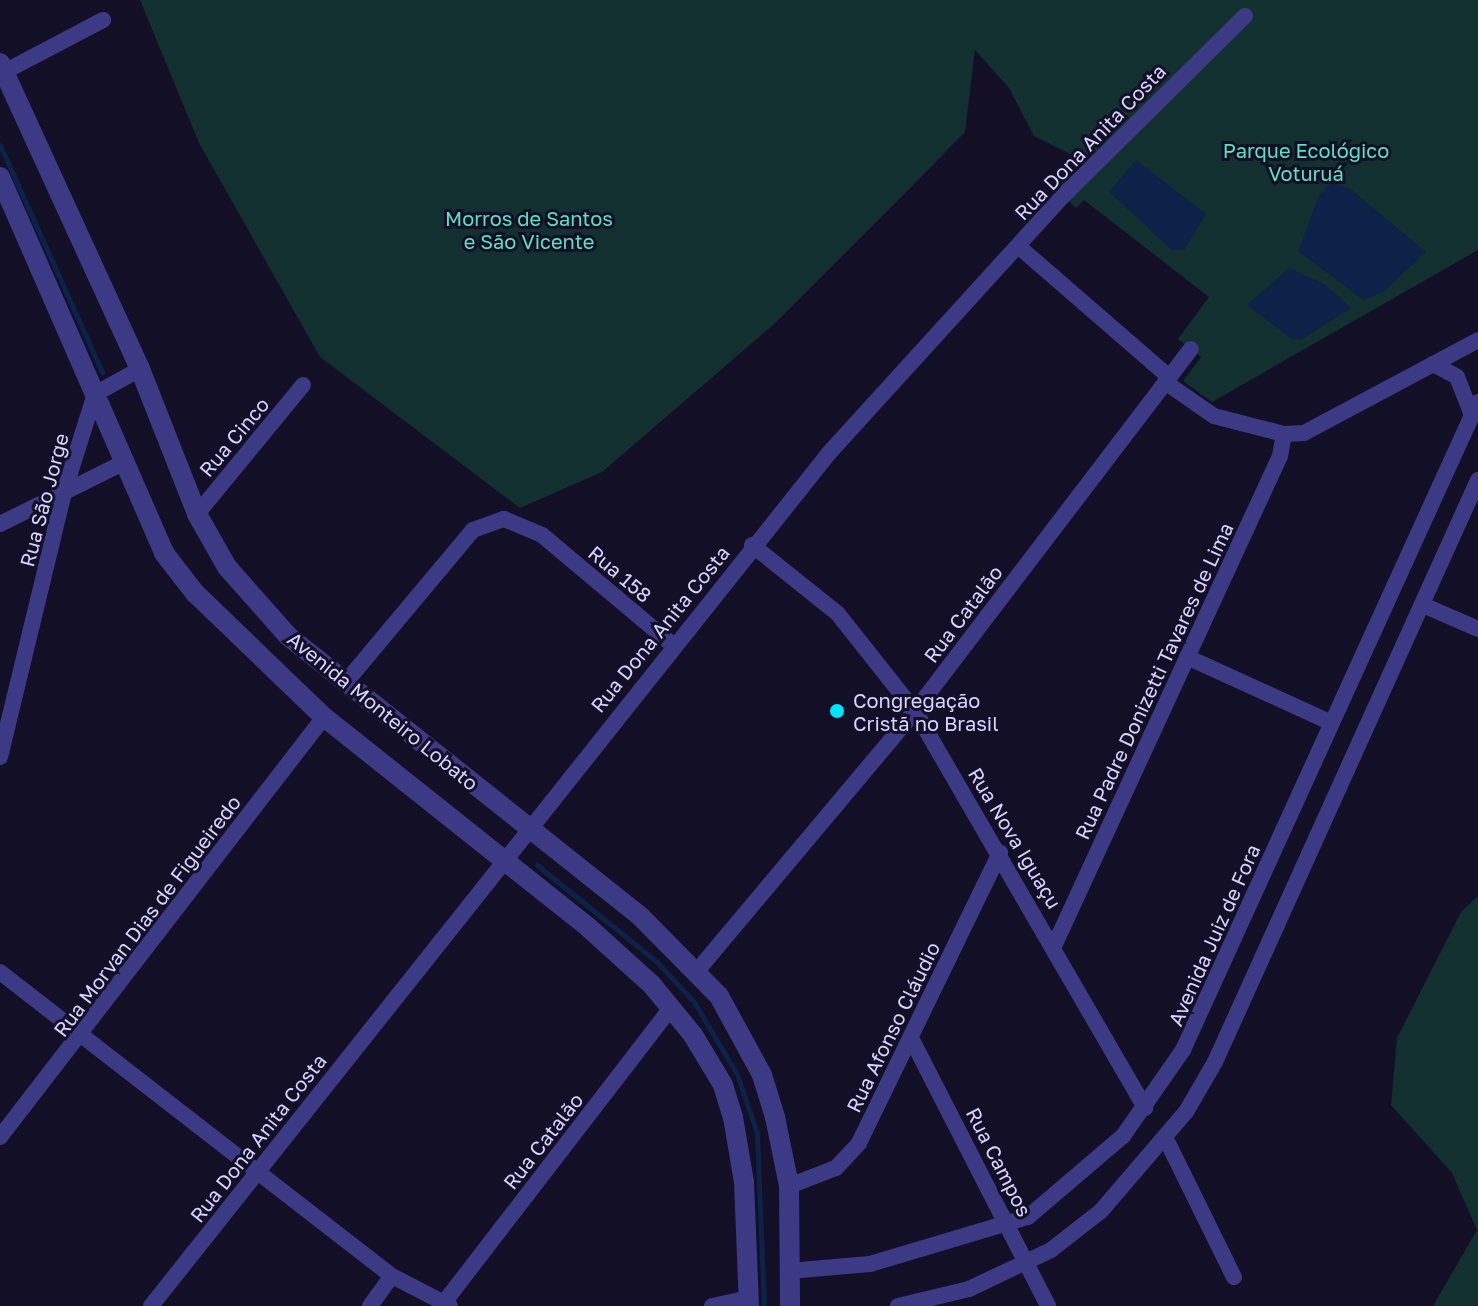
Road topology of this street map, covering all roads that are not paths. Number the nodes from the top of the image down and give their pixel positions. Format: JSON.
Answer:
{"nodes":[{"id":1,"x":1245,"y":16,"type":"dead end"},
{"id":2,"x":103,"y":20,"type":"dead end"},
{"id":3,"x":2,"y":68,"type":"edge"},
{"id":4,"x":0,"y":177,"type":"edge"},
{"id":5,"x":1018,"y":246,"type":"junction"},
{"id":6,"x":1478,"y":340,"type":"edge"},
{"id":7,"x":1191,"y":349,"type":"dead end"},
{"id":8,"x":1433,"y":364,"type":"junction"},
{"id":9,"x":137,"y":371,"type":"junction"},
{"id":10,"x":1167,"y":380,"type":"junction"},
{"id":11,"x":303,"y":385,"type":"dead end"},
{"id":12,"x":98,"y":393,"type":"junction"},
{"id":13,"x":1475,"y":408,"type":"edge"},
{"id":14,"x":1284,"y":434,"type":"junction"},
{"id":15,"x":125,"y":462,"type":"junction"},
{"id":16,"x":1478,"y":480,"type":"edge"},
{"id":17,"x":65,"y":489,"type":"junction"},
{"id":18,"x":197,"y":514,"type":"junction"},
{"id":19,"x":0,"y":524,"type":"edge"},
{"id":20,"x":752,"y":545,"type":"junction"},
{"id":21,"x":1423,"y":605,"type":"junction"},
{"id":22,"x":1478,"y":629,"type":"edge"},
{"id":23,"x":672,"y":644,"type":"junction"},
{"id":24,"x":1187,"y":657,"type":"junction"},
{"id":25,"x":345,"y":683,"type":"junction"},
{"id":26,"x":915,"y":711,"type":"junction"},
{"id":27,"x":324,"y":717,"type":"junction"},
{"id":28,"x":1332,"y":723,"type":"junction"},
{"id":29,"x":0,"y":757,"type":"edge"},
{"id":30,"x":526,"y":830,"type":"junction"},
{"id":31,"x":1000,"y":852,"type":"junction"},
{"id":32,"x":504,"y":857,"type":"junction"},
{"id":33,"x":1055,"y":944,"type":"junction"},
{"id":34,"x":697,"y":971,"type":"junction"},
{"id":35,"x":0,"y":972,"type":"edge"},
{"id":36,"x":672,"y":1007,"type":"junction"},
{"id":37,"x":83,"y":1034,"type":"junction"},
{"id":38,"x":911,"y":1038,"type":"junction"},
{"id":39,"x":1145,"y":1108,"type":"junction"},
{"id":40,"x":0,"y":1137,"type":"edge"},
{"id":41,"x":1166,"y":1139,"type":"junction"},
{"id":42,"x":257,"y":1172,"type":"junction"},
{"id":43,"x":789,"y":1186,"type":"junction"},
{"id":44,"x":1009,"y":1224,"type":"junction"},
{"id":45,"x":1027,"y":1263,"type":"junction"},
{"id":46,"x":789,"y":1271,"type":"junction"},
{"id":47,"x":392,"y":1276,"type":"junction"},
{"id":48,"x":1234,"y":1277,"type":"dead end"},
{"id":49,"x":749,"y":1302,"type":"edge"},
{"id":50,"x":448,"y":1303,"type":"edge"},
{"id":51,"x":151,"y":1306,"type":"edge"},
{"id":52,"x":370,"y":1306,"type":"edge"},
{"id":53,"x":712,"y":1306,"type":"edge"},
{"id":54,"x":790,"y":1306,"type":"edge"},
{"id":55,"x":898,"y":1306,"type":"edge"},
{"id":56,"x":1048,"y":1306,"type":"edge"}],
"edges":[{"from":1,"to":5,"type":"street","name":"Rua Dona Anita Costa"},
{"from":2,"to":3,"type":"street"},
{"from":3,"to":9,"type":"street","name":"Avenida Monteiro Lobato"},
{"from":4,"to":12,"type":"street","name":"Avenida Monteiro Lobato"},
{"from":5,"to":10,"type":"street"},
{"from":5,"to":20,"type":"street","name":"Rua Dona Anita Costa"},
{"from":6,"to":8,"type":"street"},
{"from":7,"to":10,"type":"street","name":"Rua Catalão"},
{"from":8,"to":13,"type":"street"},
{"from":8,"to":14,"type":"street"},
{"from":9,"to":12,"type":"street"},
{"from":9,"to":18,"type":"street","name":"Avenida Monteiro Lobato"},
{"from":10,"to":14,"type":"street"},
{"from":10,"to":26,"type":"street","name":"Rua Catalão"},
{"from":11,"to":18,"type":"street","name":"Rua Cinco"},
{"from":12,"to":15,"type":"street","name":"Avenida Monteiro Lobato"},
{"from":12,"to":17,"type":"street","name":"Rua São Jorge"},
{"from":13,"to":28,"type":"street","name":"Avenida Juiz de Fora"},
{"from":14,"to":24,"type":"street","name":"Rua Padre Donizetti Tavares de Lima"},
{"from":15,"to":17,"type":"street"},
{"from":15,"to":27,"type":"street","name":"Avenida Monteiro Lobato"},
{"from":16,"to":21,"type":"street"},
{"from":17,"to":19,"type":"street"},
{"from":17,"to":29,"type":"street","name":"Rua São Jorge"},
{"from":18,"to":25,"type":"street","name":"Avenida Monteiro Lobato"},
{"from":20,"to":23,"type":"street","name":"Rua Dona Anita Costa"},
{"from":20,"to":26,"type":"street","name":"Rua Nova Iguaçu"},
{"from":21,"to":22,"type":"street"},
{"from":21,"to":41,"type":"street"},
{"from":23,"to":25,"type":"street","name":"Rua 158"},
{"from":23,"to":30,"type":"street","name":"Rua Dona Anita Costa"},
{"from":24,"to":28,"type":"street"},
{"from":24,"to":33,"type":"street","name":"Rua Padre Donizetti Tavares de Lima"},
{"from":25,"to":30,"type":"street","name":"Avenida Monteiro Lobato"},
{"from":26,"to":31,"type":"street","name":"Rua Nova Iguaçu"},
{"from":26,"to":34,"type":"street","name":"Rua Catalão"},
{"from":27,"to":32,"type":"street","name":"Avenida Monteiro Lobato"},
{"from":27,"to":37,"type":"street","name":"Rua Morvan Dias de Figueiredo"},
{"from":28,"to":39,"type":"street","name":"Avenida Juiz de Fora"},
{"from":30,"to":32,"type":"street","name":"Rua Dona Anita Costa"},
{"from":30,"to":34,"type":"street","name":"Avenida Monteiro Lobato"},
{"from":31,"to":33,"type":"street","name":"Rua Nova Iguaçu"},
{"from":31,"to":38,"type":"street","name":"Rua Afonso Cláudio"},
{"from":32,"to":36,"type":"street","name":"Avenida Monteiro Lobato"},
{"from":32,"to":42,"type":"street","name":"Rua Dona Anita Costa"},
{"from":33,"to":39,"type":"street","name":"Rua Nova Iguaçu"},
{"from":34,"to":43,"type":"street","name":"Avenida Monteiro Lobato"},
{"from":35,"to":37,"type":"street"},
{"from":36,"to":49,"type":"street","name":"Avenida Monteiro Lobato"},
{"from":36,"to":50,"type":"street","name":"Rua Catalão"},
{"from":37,"to":40,"type":"street","name":"Rua Morvan Dias de Figueiredo"},
{"from":37,"to":42,"type":"street"},
{"from":38,"to":43,"type":"street","name":"Rua Afonso Cláudio"},
{"from":38,"to":44,"type":"street","name":"Rua Campos"},
{"from":39,"to":44,"type":"street","name":"Avenida Juiz de Fora"},
{"from":41,"to":45,"type":"street"},
{"from":41,"to":48,"type":"street"},
{"from":42,"to":47,"type":"street"},
{"from":42,"to":51,"type":"street","name":"Rua Dona Anita Costa"},
{"from":43,"to":46,"type":"street","name":"Avenida Monteiro Lobato"},
{"from":44,"to":45,"type":"street","name":"Rua Campos"},
{"from":44,"to":46,"type":"street","name":"Avenida Juiz de Fora"},
{"from":45,"to":55,"type":"street"},
{"from":45,"to":56,"type":"street","name":"Rua Campos"},
{"from":46,"to":54,"type":"street","name":"Avenida Monteiro Lobato"},
{"from":47,"to":50,"type":"street"},
{"from":47,"to":52,"type":"street"},
{"from":49,"to":53,"type":"street"}]}
